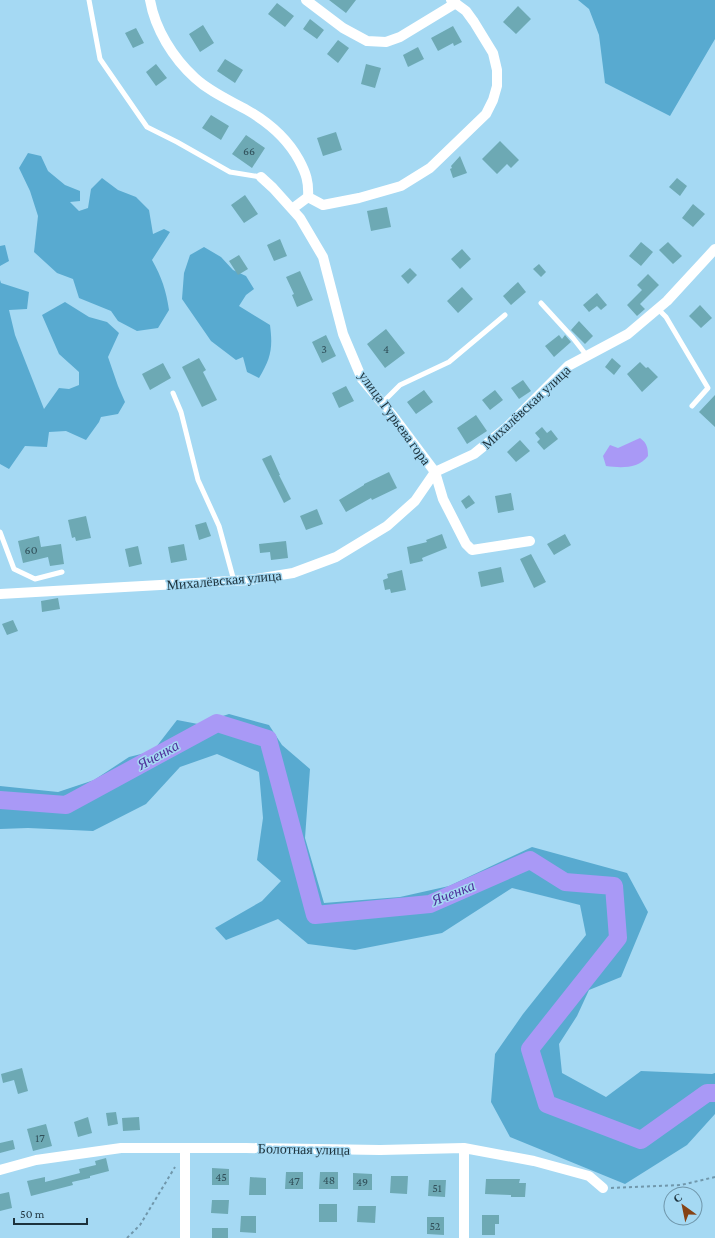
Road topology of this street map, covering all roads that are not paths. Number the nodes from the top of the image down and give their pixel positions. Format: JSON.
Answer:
{"nodes":[{"id":1,"x":89,"y":0,"type":"edge"},
{"id":2,"x":150,"y":0,"type":"edge"},
{"id":3,"x":306,"y":0,"type":"edge"},
{"id":4,"x":454,"y":2,"type":"edge"},
{"id":5,"x":261,"y":177,"type":"joint"},
{"id":6,"x":308,"y":197,"type":"junction"},
{"id":7,"x":292,"y":209,"type":"junction"},
{"id":8,"x":715,"y":249,"type":"edge"},
{"id":9,"x":541,"y":303,"type":"dead end"},
{"id":10,"x":658,"y":309,"type":"junction"},
{"id":11,"x":505,"y":315,"type":"dead end"},
{"id":12,"x":588,"y":356,"type":"junction"},
{"id":13,"x":173,"y":393,"type":"dead end"},
{"id":14,"x":382,"y":403,"type":"junction"},
{"id":15,"x":692,"y":406,"type":"dead end"},
{"id":16,"x":435,"y":472,"type":"junction"},
{"id":17,"x":0,"y":532,"type":"edge"},
{"id":18,"x":530,"y":541,"type":"dead end"},
{"id":19,"x":62,"y":572,"type":"dead end"},
{"id":20,"x":234,"y":581,"type":"junction"},
{"id":21,"x":0,"y":594,"type":"edge"},
{"id":22,"x":464,"y":1148,"type":"junction"},
{"id":23,"x":185,"y":1149,"type":"junction"},
{"id":24,"x":0,"y":1170,"type":"edge"},
{"id":25,"x":603,"y":1188,"type":"road end"},
{"id":26,"x":185,"y":1238,"type":"edge"},
{"id":27,"x":464,"y":1238,"type":"edge"}],
"edges":[{"from":1,"to":5,"type":"lane"},
{"from":2,"to":6,"type":"street"},
{"from":3,"to":4,"type":"street"},
{"from":4,"to":6,"type":"street"},
{"from":5,"to":7,"type":"street","name":"улица Гурьева гора"},
{"from":6,"to":7,"type":"street"},
{"from":7,"to":14,"type":"street","name":"улица Гурьева гора"},
{"from":8,"to":10,"type":"street","name":"Михалёвская улица"},
{"from":9,"to":12,"type":"lane"},
{"from":10,"to":12,"type":"street","name":"Михалёвская улица"},
{"from":10,"to":15,"type":"lane"},
{"from":11,"to":14,"type":"lane"},
{"from":12,"to":16,"type":"street","name":"Михалёвская улица"},
{"from":13,"to":20,"type":"lane"},
{"from":14,"to":16,"type":"street","name":"улица Гурьева гора"},
{"from":16,"to":18,"type":"street"},
{"from":16,"to":20,"type":"street","name":"Михалёвская улица"},
{"from":17,"to":19,"type":"lane"},
{"from":20,"to":21,"type":"street","name":"Михалёвская улица"},
{"from":22,"to":23,"type":"street","name":"Болотная улица"},
{"from":22,"to":25,"type":"street","name":"Болотная улица"},
{"from":22,"to":27,"type":"street"},
{"from":23,"to":24,"type":"street","name":"Болотная улица"},
{"from":23,"to":26,"type":"street"}]}
